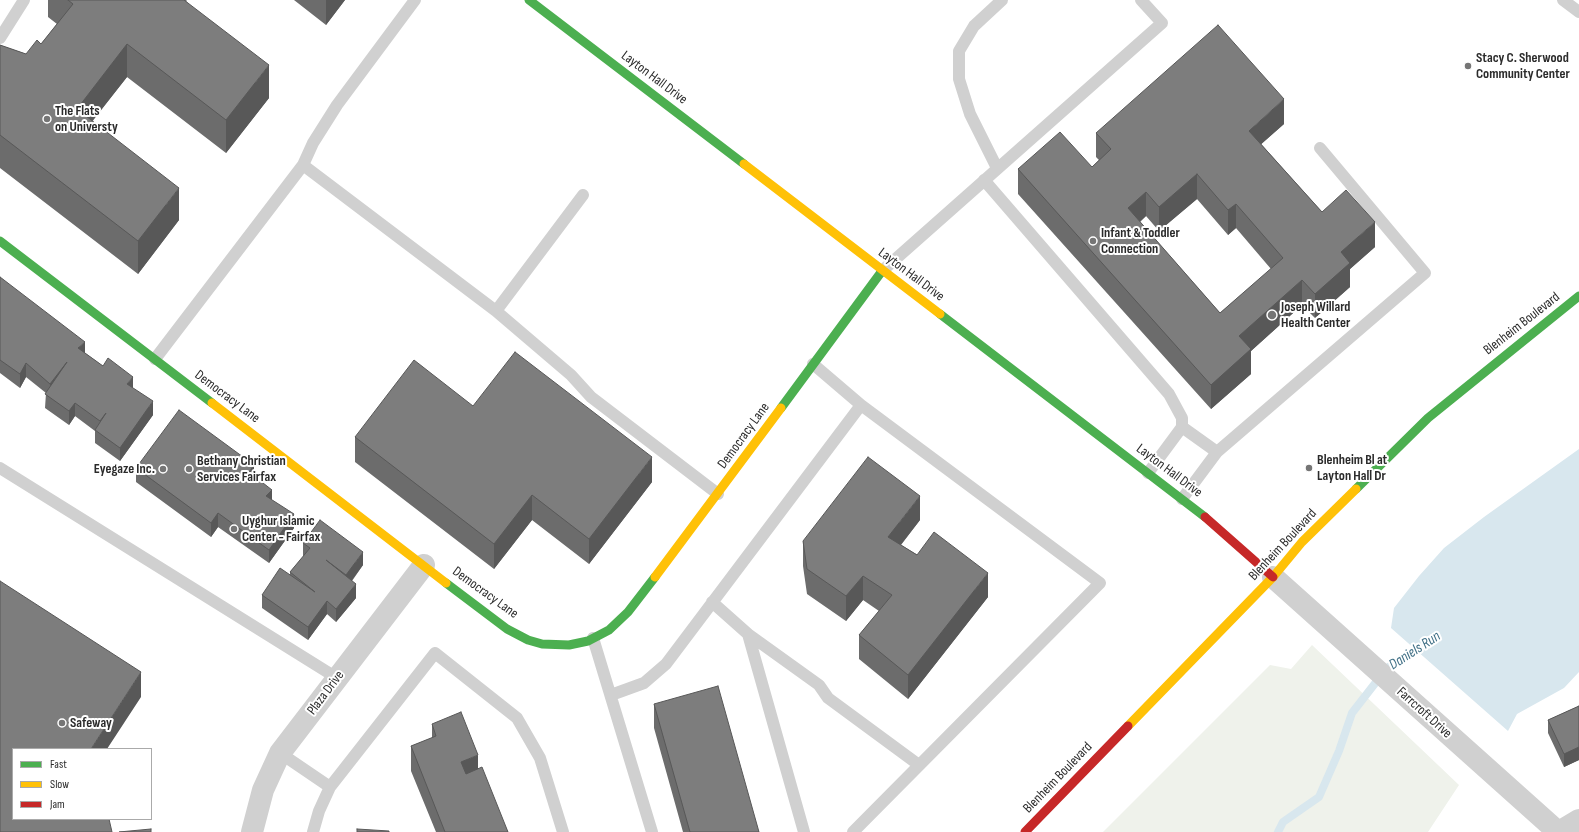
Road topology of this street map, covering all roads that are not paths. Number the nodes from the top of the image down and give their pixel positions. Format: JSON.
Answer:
{"nodes":[{"id":1,"x":24,"y":0,"type":"edge"},
{"id":2,"x":415,"y":0,"type":"edge"},
{"id":3,"x":529,"y":0,"type":"edge"},
{"id":4,"x":1002,"y":0,"type":"edge"},
{"id":5,"x":1141,"y":0,"type":"edge"},
{"id":6,"x":1563,"y":0,"type":"edge"},
{"id":7,"x":1579,"y":12,"type":"edge"},
{"id":8,"x":0,"y":38,"type":"edge"},
{"id":9,"x":1320,"y":148,"type":"dead end"},
{"id":10,"x":303,"y":165,"type":"junction"},
{"id":11,"x":997,"y":168,"type":"junction"},
{"id":12,"x":984,"y":180,"type":"junction"},
{"id":13,"x":583,"y":194,"type":"dead end"},
{"id":14,"x":0,"y":241,"type":"edge"},
{"id":15,"x":882,"y":271,"type":"junction"},
{"id":16,"x":1579,"y":296,"type":"edge"},
{"id":17,"x":496,"y":311,"type":"junction"},
{"id":18,"x":154,"y":359,"type":"junction"},
{"id":19,"x":813,"y":364,"type":"junction"},
{"id":20,"x":861,"y":405,"type":"junction"},
{"id":21,"x":1182,"y":426,"type":"junction"},
{"id":22,"x":1217,"y":452,"type":"junction"},
{"id":23,"x":0,"y":468,"type":"edge"},
{"id":24,"x":1148,"y":473,"type":"junction"},
{"id":25,"x":718,"y":494,"type":"junction"},
{"id":26,"x":1182,"y":499,"type":"junction"},
{"id":27,"x":424,"y":565,"type":"junction"},
{"id":28,"x":1272,"y":577,"type":"junction"},
{"id":29,"x":712,"y":602,"type":"junction"},
{"id":30,"x":748,"y":634,"type":"junction"},
{"id":31,"x":593,"y":638,"type":"junction"},
{"id":32,"x":337,"y":678,"type":"junction"},
{"id":33,"x":611,"y":695,"type":"junction"},
{"id":34,"x":280,"y":754,"type":"junction"},
{"id":35,"x":919,"y":765,"type":"junction"},
{"id":36,"x":330,"y":787,"type":"junction"},
{"id":37,"x":1579,"y":820,"type":"edge"},
{"id":38,"x":252,"y":832,"type":"edge"},
{"id":39,"x":312,"y":832,"type":"edge"},
{"id":40,"x":563,"y":832,"type":"edge"},
{"id":41,"x":652,"y":832,"type":"edge"},
{"id":42,"x":804,"y":832,"type":"edge"},
{"id":43,"x":854,"y":832,"type":"edge"},
{"id":44,"x":1025,"y":832,"type":"edge"},
{"id":45,"x":1559,"y":832,"type":"edge"}],
"edges":[{"from":1,"to":8,"type":"lane"},
{"from":2,"to":10,"type":"lane"},
{"from":3,"to":15,"type":"street","name":"Layton Hall Drive"},
{"from":4,"to":11,"type":"lane"},
{"from":5,"to":11,"type":"lane"},
{"from":6,"to":7,"type":"lane"},
{"from":9,"to":22,"type":"lane"},
{"from":10,"to":17,"type":"lane"},
{"from":10,"to":18,"type":"lane"},
{"from":11,"to":12,"type":"lane"},
{"from":12,"to":15,"type":"lane"},
{"from":12,"to":21,"type":"lane"},
{"from":13,"to":17,"type":"lane"},
{"from":14,"to":18,"type":"street","name":"Democracy Lane"},
{"from":15,"to":19,"type":"street","name":"Democracy Lane"},
{"from":15,"to":24,"type":"street","name":"Layton Hall Drive"},
{"from":16,"to":28,"type":"street","name":"Blenheim Boulevard"},
{"from":17,"to":25,"type":"lane"},
{"from":18,"to":27,"type":"street","name":"Democracy Lane"},
{"from":19,"to":20,"type":"lane"},
{"from":19,"to":25,"type":"street","name":"Democracy Lane"},
{"from":20,"to":29,"type":"lane"},
{"from":20,"to":35,"type":"lane"},
{"from":21,"to":22,"type":"lane"},
{"from":21,"to":24,"type":"lane"},
{"from":22,"to":26,"type":"lane"},
{"from":23,"to":32,"type":"lane"},
{"from":24,"to":26,"type":"street","name":"Layton Hall Drive"},
{"from":25,"to":31,"type":"street","name":"Democracy Lane"},
{"from":26,"to":28,"type":"street","name":"Layton Hall Drive"},
{"from":27,"to":31,"type":"street","name":"Democracy Lane"},
{"from":27,"to":32,"type":"street","name":"Plaza Drive"},
{"from":28,"to":44,"type":"street","name":"Blenheim Boulevard"},
{"from":28,"to":45,"type":"street","name":"Farrcroft Drive"},
{"from":29,"to":30,"type":"lane"},
{"from":29,"to":33,"type":"lane"},
{"from":30,"to":35,"type":"lane"},
{"from":30,"to":42,"type":"lane"},
{"from":31,"to":33,"type":"lane"},
{"from":32,"to":34,"type":"street","name":"Plaza Drive"},
{"from":33,"to":41,"type":"lane"},
{"from":34,"to":36,"type":"lane"},
{"from":34,"to":38,"type":"street","name":"Plaza Drive"},
{"from":35,"to":43,"type":"lane"},
{"from":36,"to":39,"type":"lane"},
{"from":36,"to":40,"type":"lane"},
{"from":37,"to":45,"type":"street"}]}
